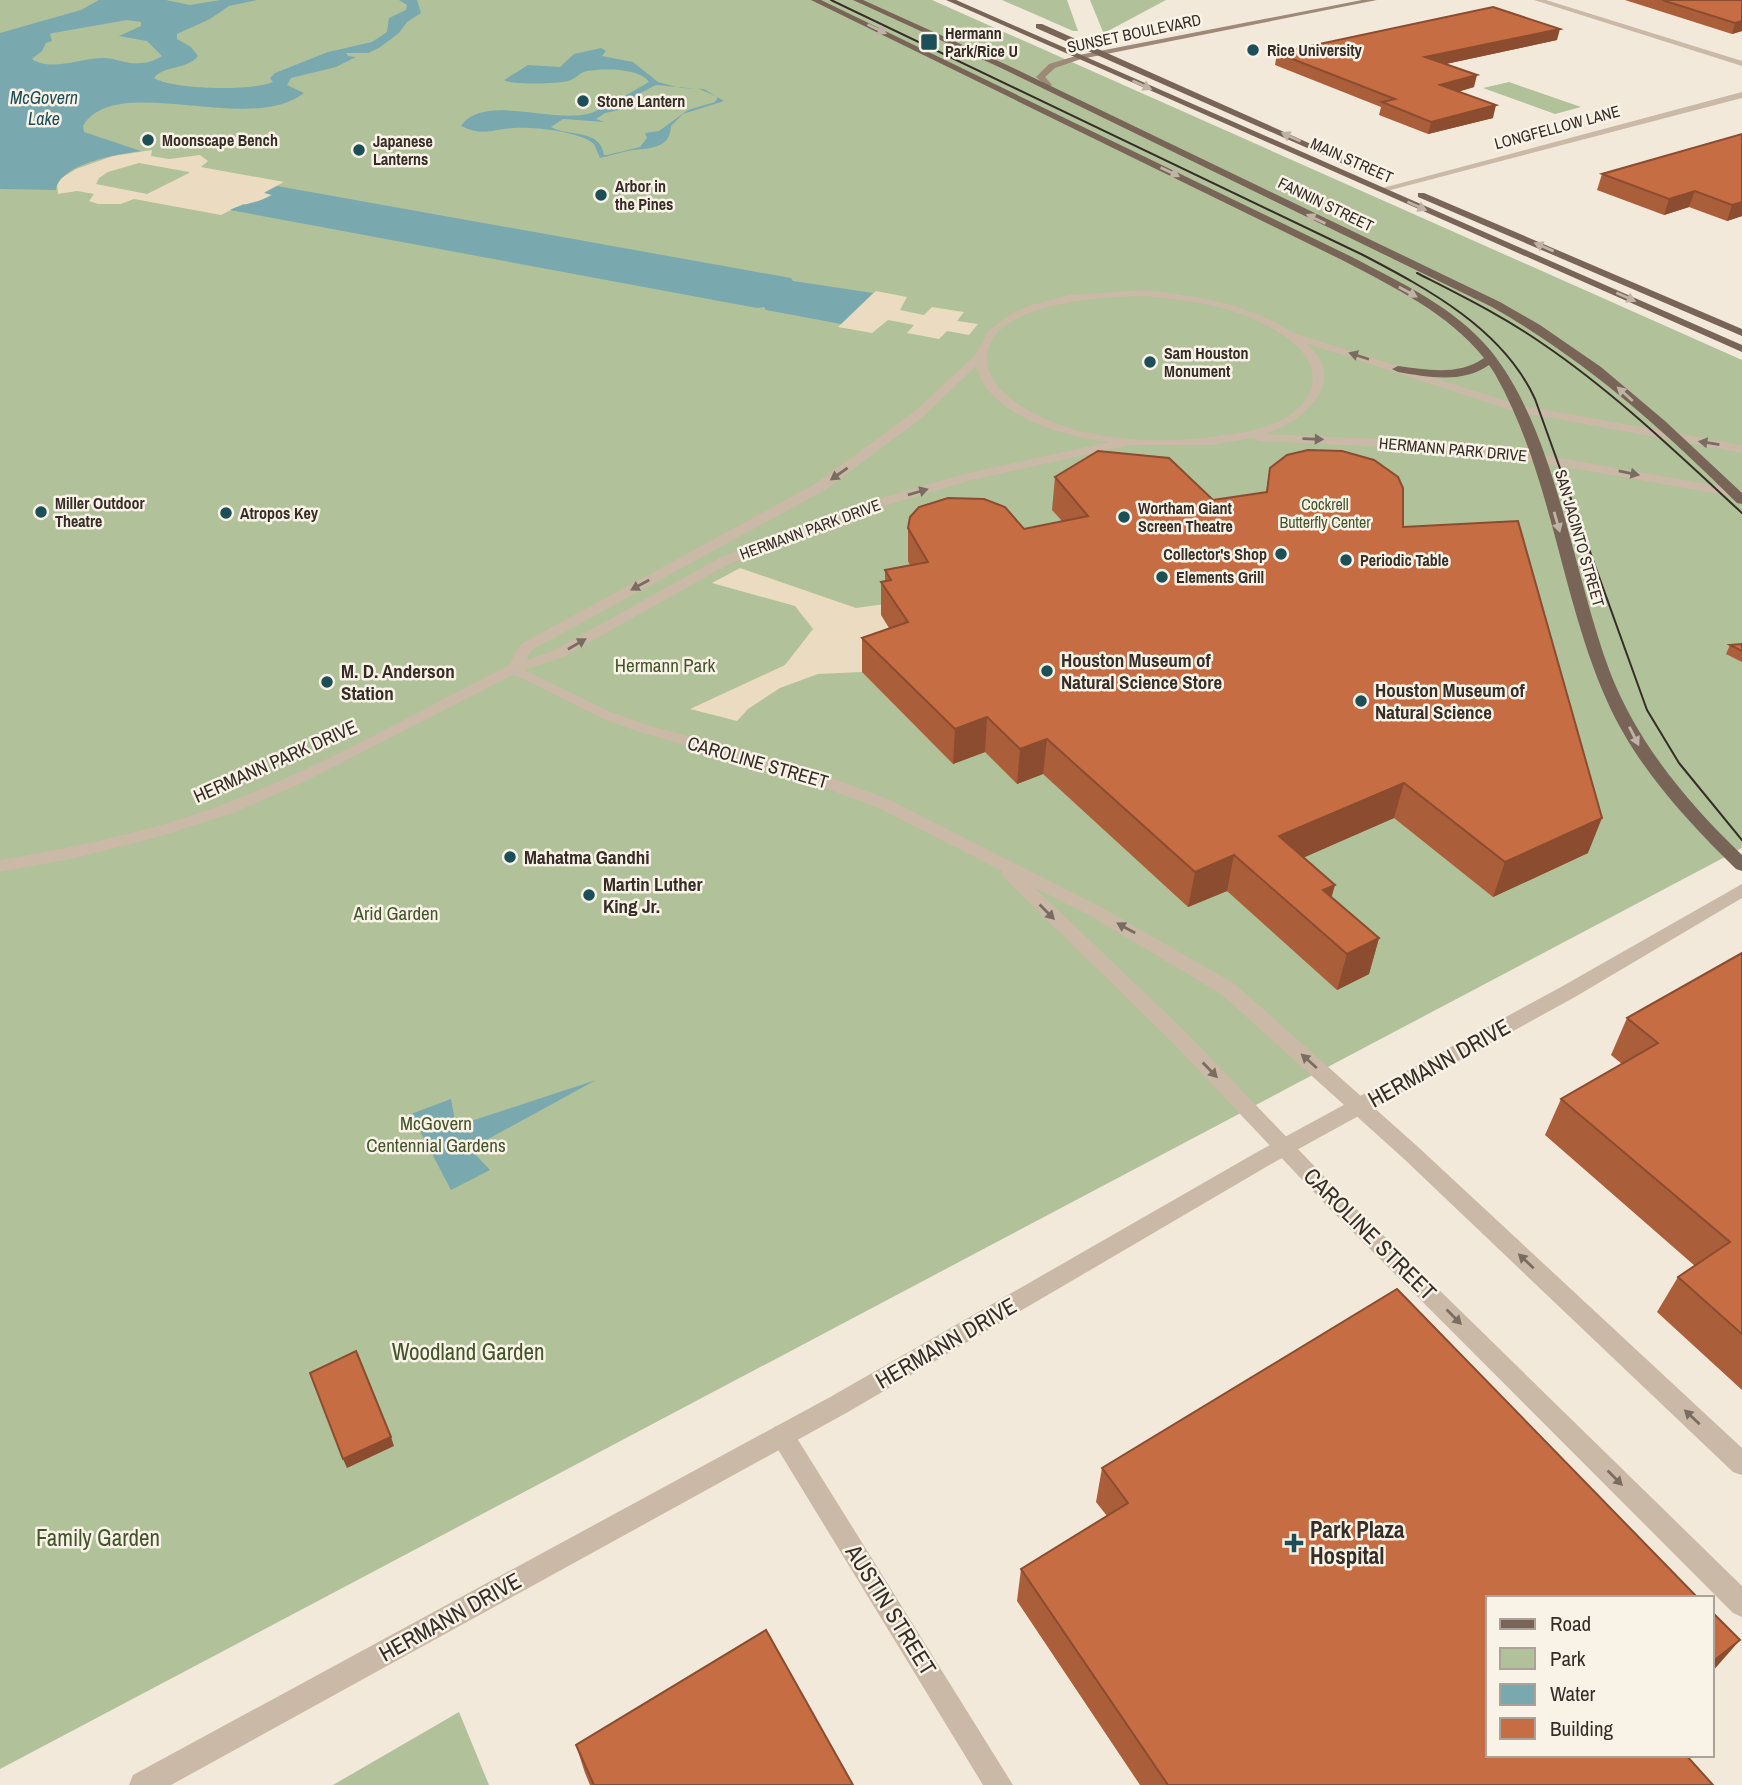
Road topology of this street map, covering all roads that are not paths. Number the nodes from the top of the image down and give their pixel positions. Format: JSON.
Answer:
{"nodes":[{"id":1,"x":815,"y":0,"type":"edge"},
{"id":2,"x":857,"y":0,"type":"edge"},
{"id":3,"x":950,"y":0,"type":"edge"},
{"id":4,"x":1373,"y":0,"type":"edge"},
{"id":5,"x":1538,"y":0,"type":"edge"},
{"id":6,"x":1034,"y":24,"type":"dead end"},
{"id":7,"x":1100,"y":52,"type":"junction"},
{"id":8,"x":1079,"y":57,"type":"junction"},
{"id":9,"x":1742,"y":64,"type":"edge"},
{"id":10,"x":1048,"y":85,"type":"junction"},
{"id":11,"x":1742,"y":95,"type":"edge"},
{"id":12,"x":1375,"y":175,"type":"dead end"},
{"id":13,"x":1387,"y":180,"type":"dead end"},
{"id":14,"x":1400,"y":186,"type":"junction"},
{"id":15,"x":1380,"y":190,"type":"junction"},
{"id":16,"x":1742,"y":333,"type":"edge"},
{"id":17,"x":1292,"y":335,"type":"junction"},
{"id":18,"x":1742,"y":349,"type":"edge"},
{"id":19,"x":979,"y":357,"type":"junction"},
{"id":20,"x":1491,"y":359,"type":"junction"},
{"id":21,"x":1398,"y":369,"type":"junction"},
{"id":22,"x":1517,"y":408,"type":"junction"},
{"id":23,"x":1245,"y":436,"type":"junction"},
{"id":24,"x":1677,"y":438,"type":"junction"},
{"id":25,"x":1127,"y":442,"type":"junction"},
{"id":26,"x":1742,"y":449,"type":"edge"},
{"id":27,"x":1538,"y":457,"type":"junction"},
{"id":28,"x":1740,"y":496,"type":"edge"},
{"id":29,"x":514,"y":669,"type":"junction"},
{"id":30,"x":999,"y":863,"type":"junction"},
{"id":31,"x":1742,"y":864,"type":"edge"},
{"id":32,"x":0,"y":866,"type":"edge"},
{"id":33,"x":1742,"y":890,"type":"edge"},
{"id":34,"x":1360,"y":1107,"type":"junction"},
{"id":35,"x":1284,"y":1147,"type":"junction"},
{"id":36,"x":782,"y":1436,"type":"junction"},
{"id":37,"x":1742,"y":1464,"type":"edge"},
{"id":38,"x":1742,"y":1604,"type":"edge"},
{"id":39,"x":144,"y":1785,"type":"edge"},
{"id":40,"x":999,"y":1785,"type":"edge"}],
"edges":[{"from":1,"to":20,"type":"main road","name":"SAN JACINTO STREET","one_way":true},
{"from":2,"to":10,"type":"main road","name":"FANNIN STREET"},
{"from":3,"to":8,"type":"main road","name":"MAIN STREET"},
{"from":4,"to":7,"type":"main road","name":"SUNSET BOULEVARD"},
{"from":5,"to":9,"type":"street"},
{"from":6,"to":7,"type":"main road","name":"MAIN STREET"},
{"from":7,"to":8,"type":"main road","name":"SUNSET BOULEVARD"},
{"from":12,"to":7,"type":"main road","name":"MAIN STREET","one_way":true},
{"from":8,"to":10,"type":"main road","name":"SUNSET BOULEVARD"},
{"from":8,"to":15,"type":"main road","name":"MAIN STREET","one_way":true},
{"from":24,"to":10,"type":"main road","name":"FANNIN STREET","one_way":true},
{"from":11,"to":14,"type":"street","name":"LONGFELLOW LANE"},
{"from":13,"to":14,"type":"main road","name":"MAIN STREET"},
{"from":14,"to":15,"type":"street","name":"LONGFELLOW LANE"},
{"from":16,"to":14,"type":"main road","name":"MAIN STREET","one_way":true},
{"from":15,"to":18,"type":"main road","name":"MAIN STREET","one_way":true},
{"from":17,"to":19,"type":"street","name":"HERMANN PARK DRIVE"},
{"from":21,"to":17,"type":"street","one_way":true},
{"from":17,"to":23,"type":"street"},
{"from":19,"to":25,"type":"street"},
{"from":19,"to":29,"type":"street","name":"HERMANN PARK DRIVE","one_way":true},
{"from":20,"to":21,"type":"main road"},
{"from":20,"to":22,"type":"main road","name":"SAN JACINTO STREET"},
{"from":21,"to":22,"type":"street"},
{"from":22,"to":24,"type":"street"},
{"from":22,"to":27,"type":"main road","name":"SAN JACINTO STREET"},
{"from":23,"to":25,"type":"street"},
{"from":23,"to":27,"type":"street","name":"HERMANN PARK DRIVE","one_way":true},
{"from":26,"to":24,"type":"street","one_way":true},
{"from":24,"to":28,"type":"main road","name":"FANNIN STREET"},
{"from":29,"to":25,"type":"street","name":"HERMANN PARK DRIVE","one_way":true},
{"from":27,"to":28,"type":"street","name":"HERMANN PARK DRIVE","one_way":true},
{"from":27,"to":31,"type":"main road","name":"SAN JACINTO STREET","one_way":true},
{"from":29,"to":30,"type":"street","name":"CAROLINE STREET"},
{"from":29,"to":32,"type":"street","name":"HERMANN PARK DRIVE"},
{"from":34,"to":30,"type":"street","name":"CAROLINE STREET","one_way":true},
{"from":30,"to":35,"type":"street","name":"CAROLINE STREET","one_way":true},
{"from":33,"to":34,"type":"street","name":"HERMANN DRIVE"},
{"from":34,"to":35,"type":"street","name":"HERMANN DRIVE"},
{"from":37,"to":34,"type":"street","name":"CAROLINE STREET","one_way":true},
{"from":35,"to":36,"type":"street","name":"HERMANN DRIVE"},
{"from":35,"to":38,"type":"street","name":"CAROLINE STREET","one_way":true},
{"from":36,"to":39,"type":"street","name":"HERMANN DRIVE"},
{"from":36,"to":40,"type":"street","name":"AUSTIN STREET"}]}
